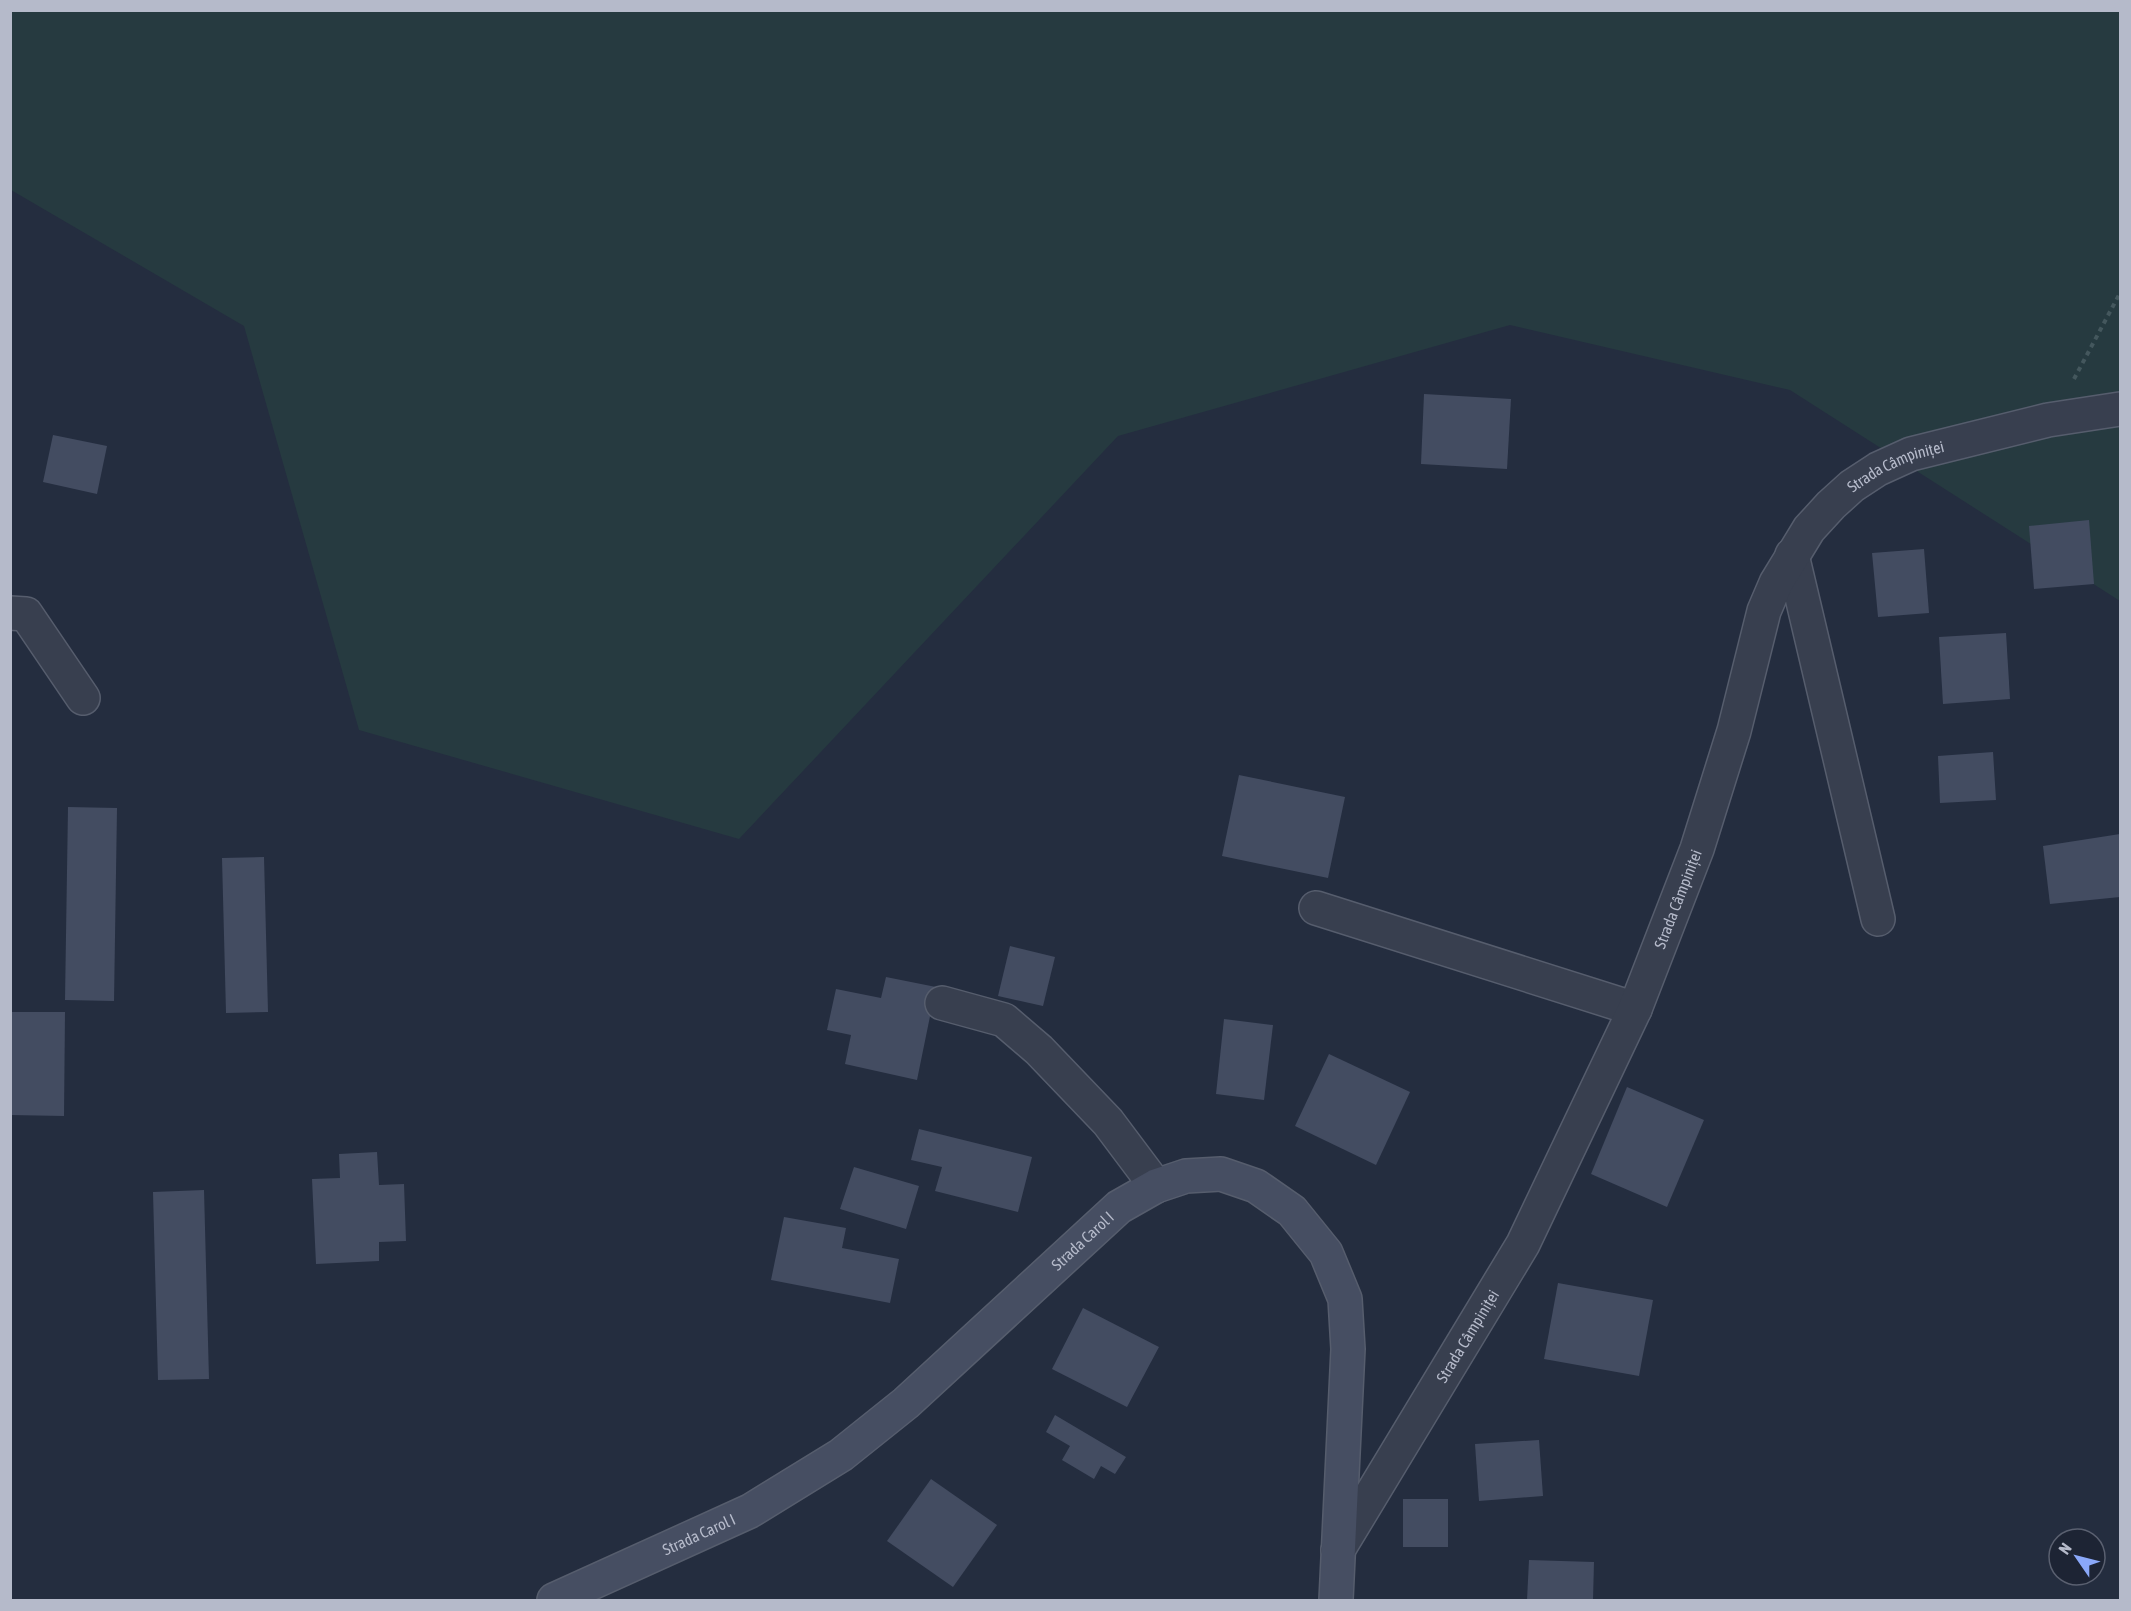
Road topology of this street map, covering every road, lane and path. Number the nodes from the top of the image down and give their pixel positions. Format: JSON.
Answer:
{"nodes":[{"id":1,"x":2121,"y":293,"type":"edge"},
{"id":2,"x":2121,"y":409,"type":"edge"},
{"id":3,"x":2048,"y":420,"type":"junction"},
{"id":4,"x":1792,"y":555,"type":"junction"},
{"id":5,"x":10,"y":613,"type":"edge"},
{"id":6,"x":83,"y":698,"type":"dead end"},
{"id":7,"x":1316,"y":908,"type":"dead end"},
{"id":8,"x":1878,"y":919,"type":"dead end"},
{"id":9,"x":942,"y":1003,"type":"dead end"},
{"id":10,"x":1635,"y":1010,"type":"junction"},
{"id":11,"x":1156,"y":1186,"type":"junction"},
{"id":12,"x":1338,"y":1550,"type":"junction"},
{"id":13,"x":554,"y":1600,"type":"edge"},
{"id":14,"x":1336,"y":1600,"type":"edge"}],
"edges":[{"from":1,"to":3,"type":"path"},
{"from":2,"to":3,"type":"street","name":"Strada Câmpiniței"},
{"from":3,"to":4,"type":"street","name":"Strada Câmpiniței"},
{"from":4,"to":8,"type":"street"},
{"from":4,"to":10,"type":"street","name":"Strada Câmpiniței"},
{"from":5,"to":6,"type":"street"},
{"from":7,"to":10,"type":"street"},
{"from":9,"to":11,"type":"street"},
{"from":10,"to":12,"type":"street","name":"Strada Câmpiniței"},
{"from":11,"to":12,"type":"main road","name":"Strada Carol I"},
{"from":11,"to":13,"type":"main road","name":"Strada Carol I"},
{"from":12,"to":14,"type":"main road","name":"Strada Carol I"}]}
